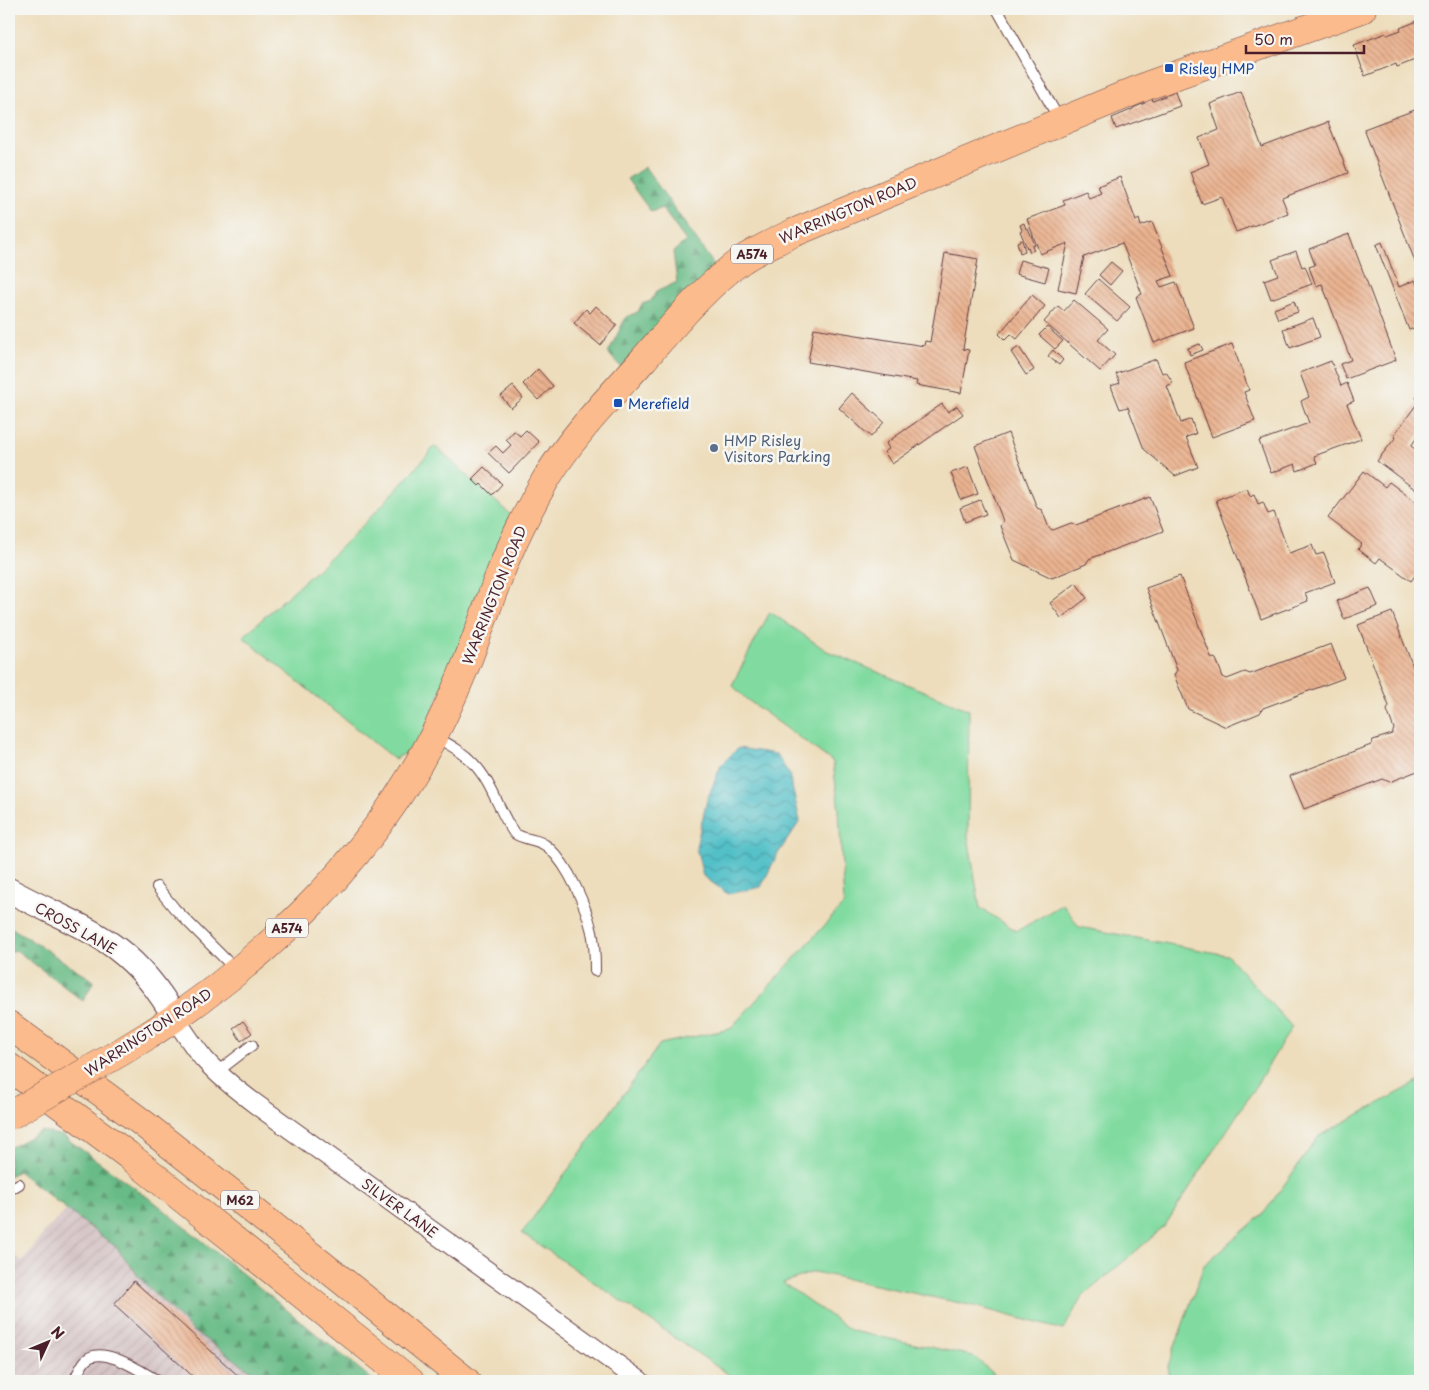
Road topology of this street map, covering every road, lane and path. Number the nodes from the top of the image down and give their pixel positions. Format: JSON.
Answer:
{"nodes":[{"id":1,"x":997,"y":9,"type":"edge"},
{"id":2,"x":1362,"y":9,"type":"edge"},
{"id":3,"x":1060,"y":121,"type":"junction"},
{"id":4,"x":433,"y":736,"type":"junction"},
{"id":5,"x":157,"y":887,"type":"dead end"},
{"id":6,"x":9,"y":890,"type":"edge"},
{"id":7,"x":238,"y":971,"type":"junction"},
{"id":8,"x":595,"y":971,"type":"dead end"},
{"id":9,"x":175,"y":1018,"type":"junction"},
{"id":10,"x":9,"y":1025,"type":"edge"},
{"id":11,"x":252,"y":1045,"type":"dead end"},
{"id":12,"x":9,"y":1067,"type":"edge"},
{"id":13,"x":217,"y":1072,"type":"junction"},
{"id":14,"x":9,"y":1116,"type":"edge"},
{"id":15,"x":19,"y":1184,"type":"dead end"},
{"id":16,"x":9,"y":1190,"type":"edge"},
{"id":17,"x":74,"y":1381,"type":"edge"},
{"id":18,"x":158,"y":1381,"type":"edge"},
{"id":19,"x":410,"y":1381,"type":"edge"},
{"id":20,"x":466,"y":1381,"type":"edge"},
{"id":21,"x":640,"y":1381,"type":"edge"}],
"edges":[{"from":1,"to":3,"type":"lane"},
{"from":2,"to":3,"type":"main road","name":"WARRINGTON ROAD","number":"A574"},
{"from":3,"to":4,"type":"main road","name":"WARRINGTON ROAD","number":"A574"},
{"from":4,"to":7,"type":"main road","name":"WARRINGTON ROAD","number":"A574"},
{"from":4,"to":8,"type":"lane"},
{"from":5,"to":7,"type":"lane"},
{"from":6,"to":9,"type":"street","name":"CROSS LANE"},
{"from":7,"to":9,"type":"main road","name":"WARRINGTON ROAD","number":"A574"},
{"from":9,"to":13,"type":"street","name":"SILVER LANE"},
{"from":9,"to":14,"type":"main road","name":"WARRINGTON ROAD","number":"A574","bridge":true},
{"from":10,"to":20,"type":"main road","number":"M62"},
{"from":11,"to":13,"type":"lane"},
{"from":12,"to":19,"type":"main road","number":"M62"},
{"from":13,"to":21,"type":"street","name":"SILVER LANE"},
{"from":15,"to":16,"type":"lane"},
{"from":17,"to":18,"type":"lane"}]}
